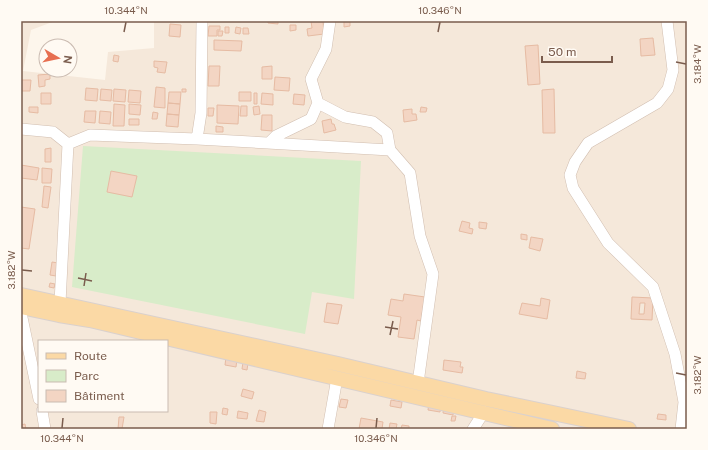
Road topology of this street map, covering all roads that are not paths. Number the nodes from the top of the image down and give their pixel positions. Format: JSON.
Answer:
{"nodes":[{"id":1,"x":202,"y":21,"type":"edge"},
{"id":2,"x":330,"y":21,"type":"edge"},
{"id":3,"x":667,"y":21,"type":"edge"},
{"id":4,"x":318,"y":103,"type":"junction"},
{"id":5,"x":21,"y":129,"type":"edge"},
{"id":6,"x":197,"y":139,"type":"junction"},
{"id":7,"x":269,"y":143,"type":"junction"},
{"id":8,"x":68,"y":144,"type":"junction"},
{"id":9,"x":390,"y":150,"type":"junction"},
{"id":10,"x":21,"y":295,"type":"edge"},
{"id":11,"x":60,"y":303,"type":"junction"},
{"id":12,"x":21,"y":307,"type":"edge"},
{"id":13,"x":21,"y":313,"type":"edge"},
{"id":14,"x":158,"y":330,"type":"junction"},
{"id":15,"x":337,"y":378,"type":"junction"},
{"id":16,"x":418,"y":383,"type":"junction"},
{"id":17,"x":38,"y":394,"type":"edge"},
{"id":18,"x":42,"y":412,"type":"edge"},
{"id":19,"x":484,"y":412,"type":"junction"},
{"id":20,"x":45,"y":429,"type":"edge"},
{"id":21,"x":328,"y":429,"type":"edge"},
{"id":22,"x":474,"y":429,"type":"edge"},
{"id":23,"x":552,"y":429,"type":"edge"},
{"id":24,"x":629,"y":429,"type":"edge"},
{"id":25,"x":680,"y":429,"type":"edge"}],
"edges":[{"from":1,"to":6,"type":"street"},
{"from":2,"to":4,"type":"street"},
{"from":3,"to":25,"type":"street"},
{"from":4,"to":7,"type":"street"},
{"from":4,"to":9,"type":"street"},
{"from":5,"to":8,"type":"street"},
{"from":6,"to":7,"type":"street"},
{"from":6,"to":8,"type":"street"},
{"from":7,"to":9,"type":"street"},
{"from":8,"to":11,"type":"street"},
{"from":9,"to":16,"type":"street"},
{"from":10,"to":11,"type":"main road"},
{"from":11,"to":14,"type":"main road"},
{"from":12,"to":14,"type":"main road"},
{"from":13,"to":17,"type":"street"},
{"from":14,"to":15,"type":"main road"},
{"from":14,"to":16,"type":"main road"},
{"from":15,"to":19,"type":"main road"},
{"from":15,"to":21,"type":"street"},
{"from":16,"to":24,"type":"main road"},
{"from":18,"to":20,"type":"street"},
{"from":19,"to":22,"type":"street"},
{"from":19,"to":23,"type":"main road"}]}
